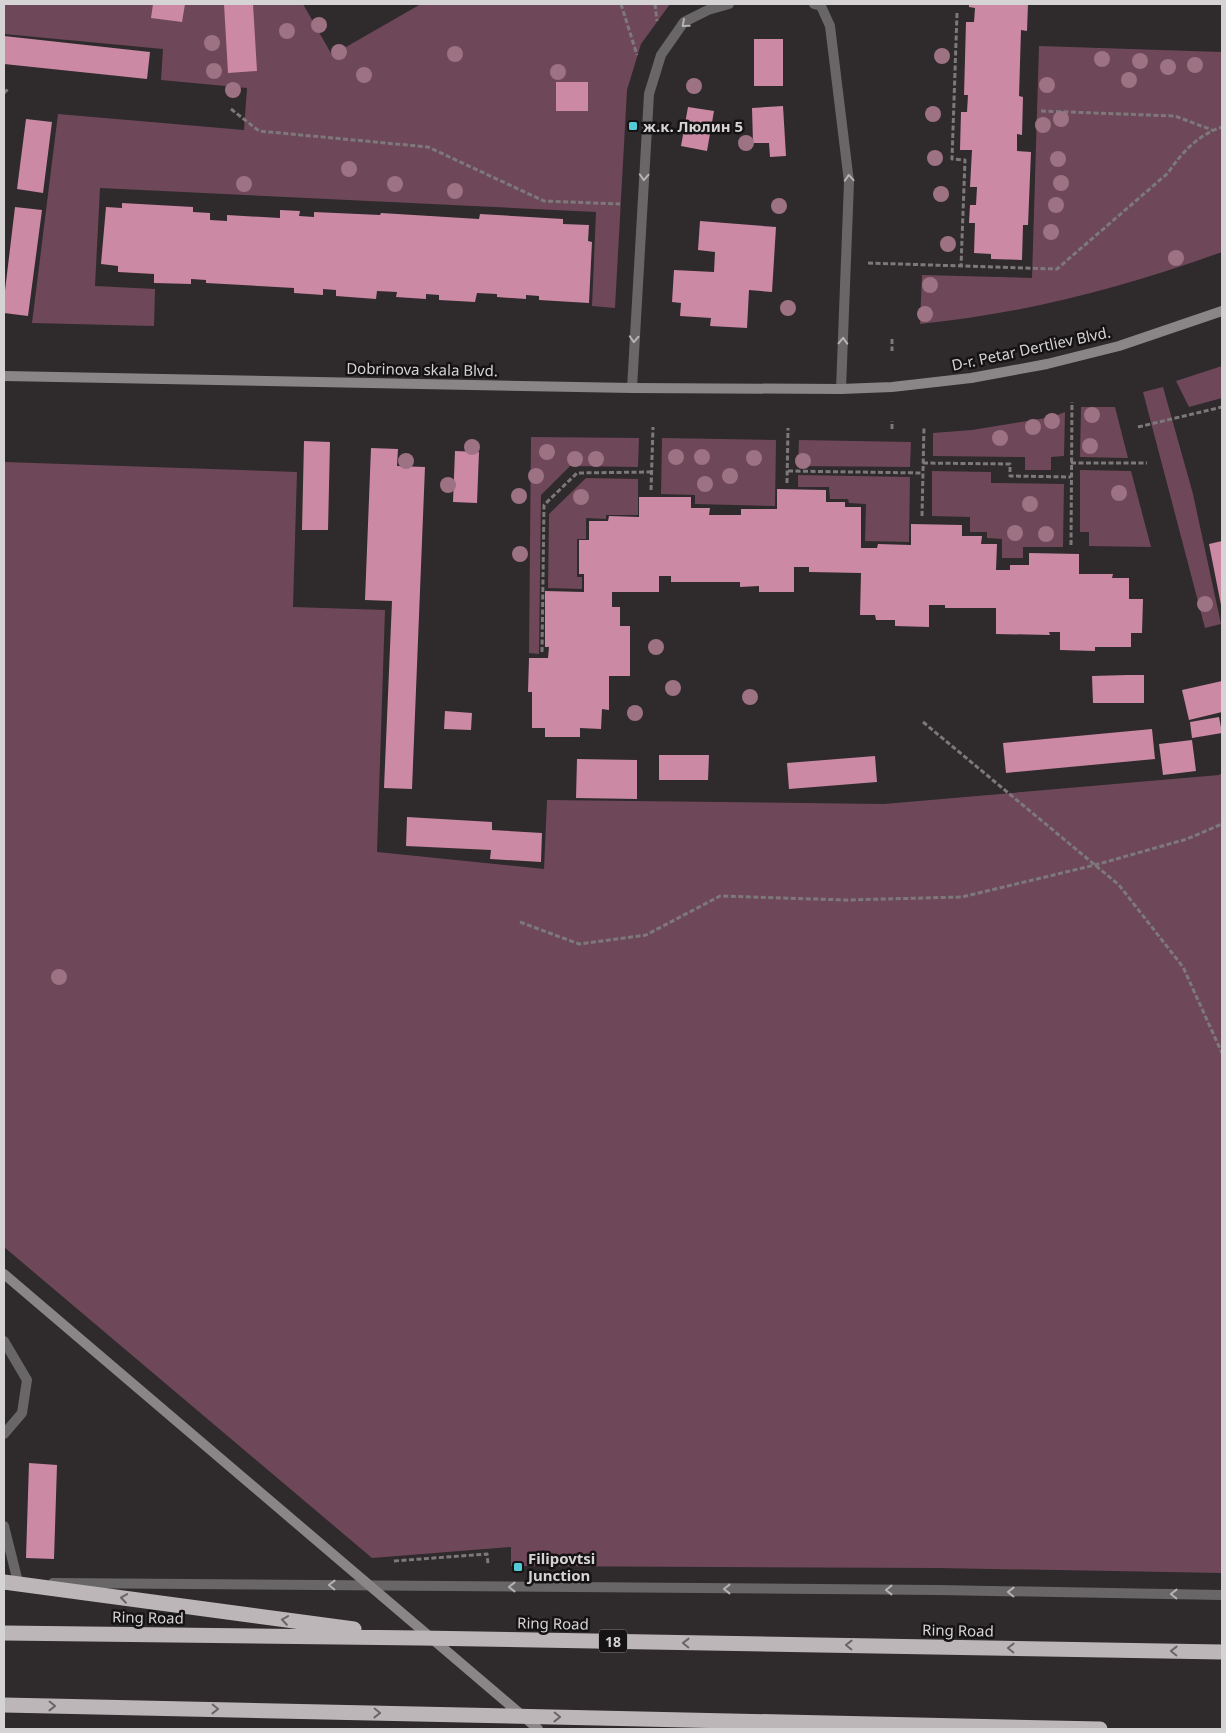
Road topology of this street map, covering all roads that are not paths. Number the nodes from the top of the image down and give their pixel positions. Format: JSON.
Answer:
{"nodes":[{"id":1,"x":728,"y":4,"type":"edge"},
{"id":2,"x":819,"y":4,"type":"edge"},
{"id":3,"x":1222,"y":311,"type":"edge"},
{"id":4,"x":4,"y":376,"type":"edge"},
{"id":5,"x":632,"y":388,"type":"junction"},
{"id":6,"x":841,"y":389,"type":"junction"},
{"id":7,"x":4,"y":1274,"type":"edge"},
{"id":8,"x":4,"y":1341,"type":"edge"},
{"id":9,"x":4,"y":1434,"type":"edge"},
{"id":10,"x":4,"y":1526,"type":"edge"},
{"id":11,"x":11,"y":1582,"type":"edge"},
{"id":12,"x":1222,"y":1595,"type":"edge"},
{"id":13,"x":4,"y":1633,"type":"edge"},
{"id":14,"x":420,"y":1638,"type":"junction"},
{"id":15,"x":1222,"y":1652,"type":"edge"},
{"id":16,"x":4,"y":1705,"type":"edge"},
{"id":17,"x":538,"y":1729,"type":"edge"},
{"id":18,"x":1100,"y":1729,"type":"edge"}],
"edges":[{"from":1,"to":5,"type":"street","one_way":true},
{"from":6,"to":2,"type":"street","one_way":true},
{"from":3,"to":6,"type":"main road","name":"D-r. Petar Dertliev Blvd."},
{"from":4,"to":5,"type":"main road","name":"Dobrinova skala Blvd."},
{"from":5,"to":6,"type":"main road","name":"Dobrinova skala Blvd."},
{"from":7,"to":17,"type":"main road"},
{"from":8,"to":9,"type":"street"},
{"from":10,"to":11,"type":"street"},
{"from":12,"to":11,"type":"street","one_way":true},
{"from":14,"to":11,"type":"highway","one_way":true},
{"from":13,"to":14,"type":"highway","name":"Ring Road","number":"18"},
{"from":15,"to":14,"type":"highway","name":"Ring Road","number":"18","one_way":true},
{"from":16,"to":18,"type":"highway","one_way":true}]}
